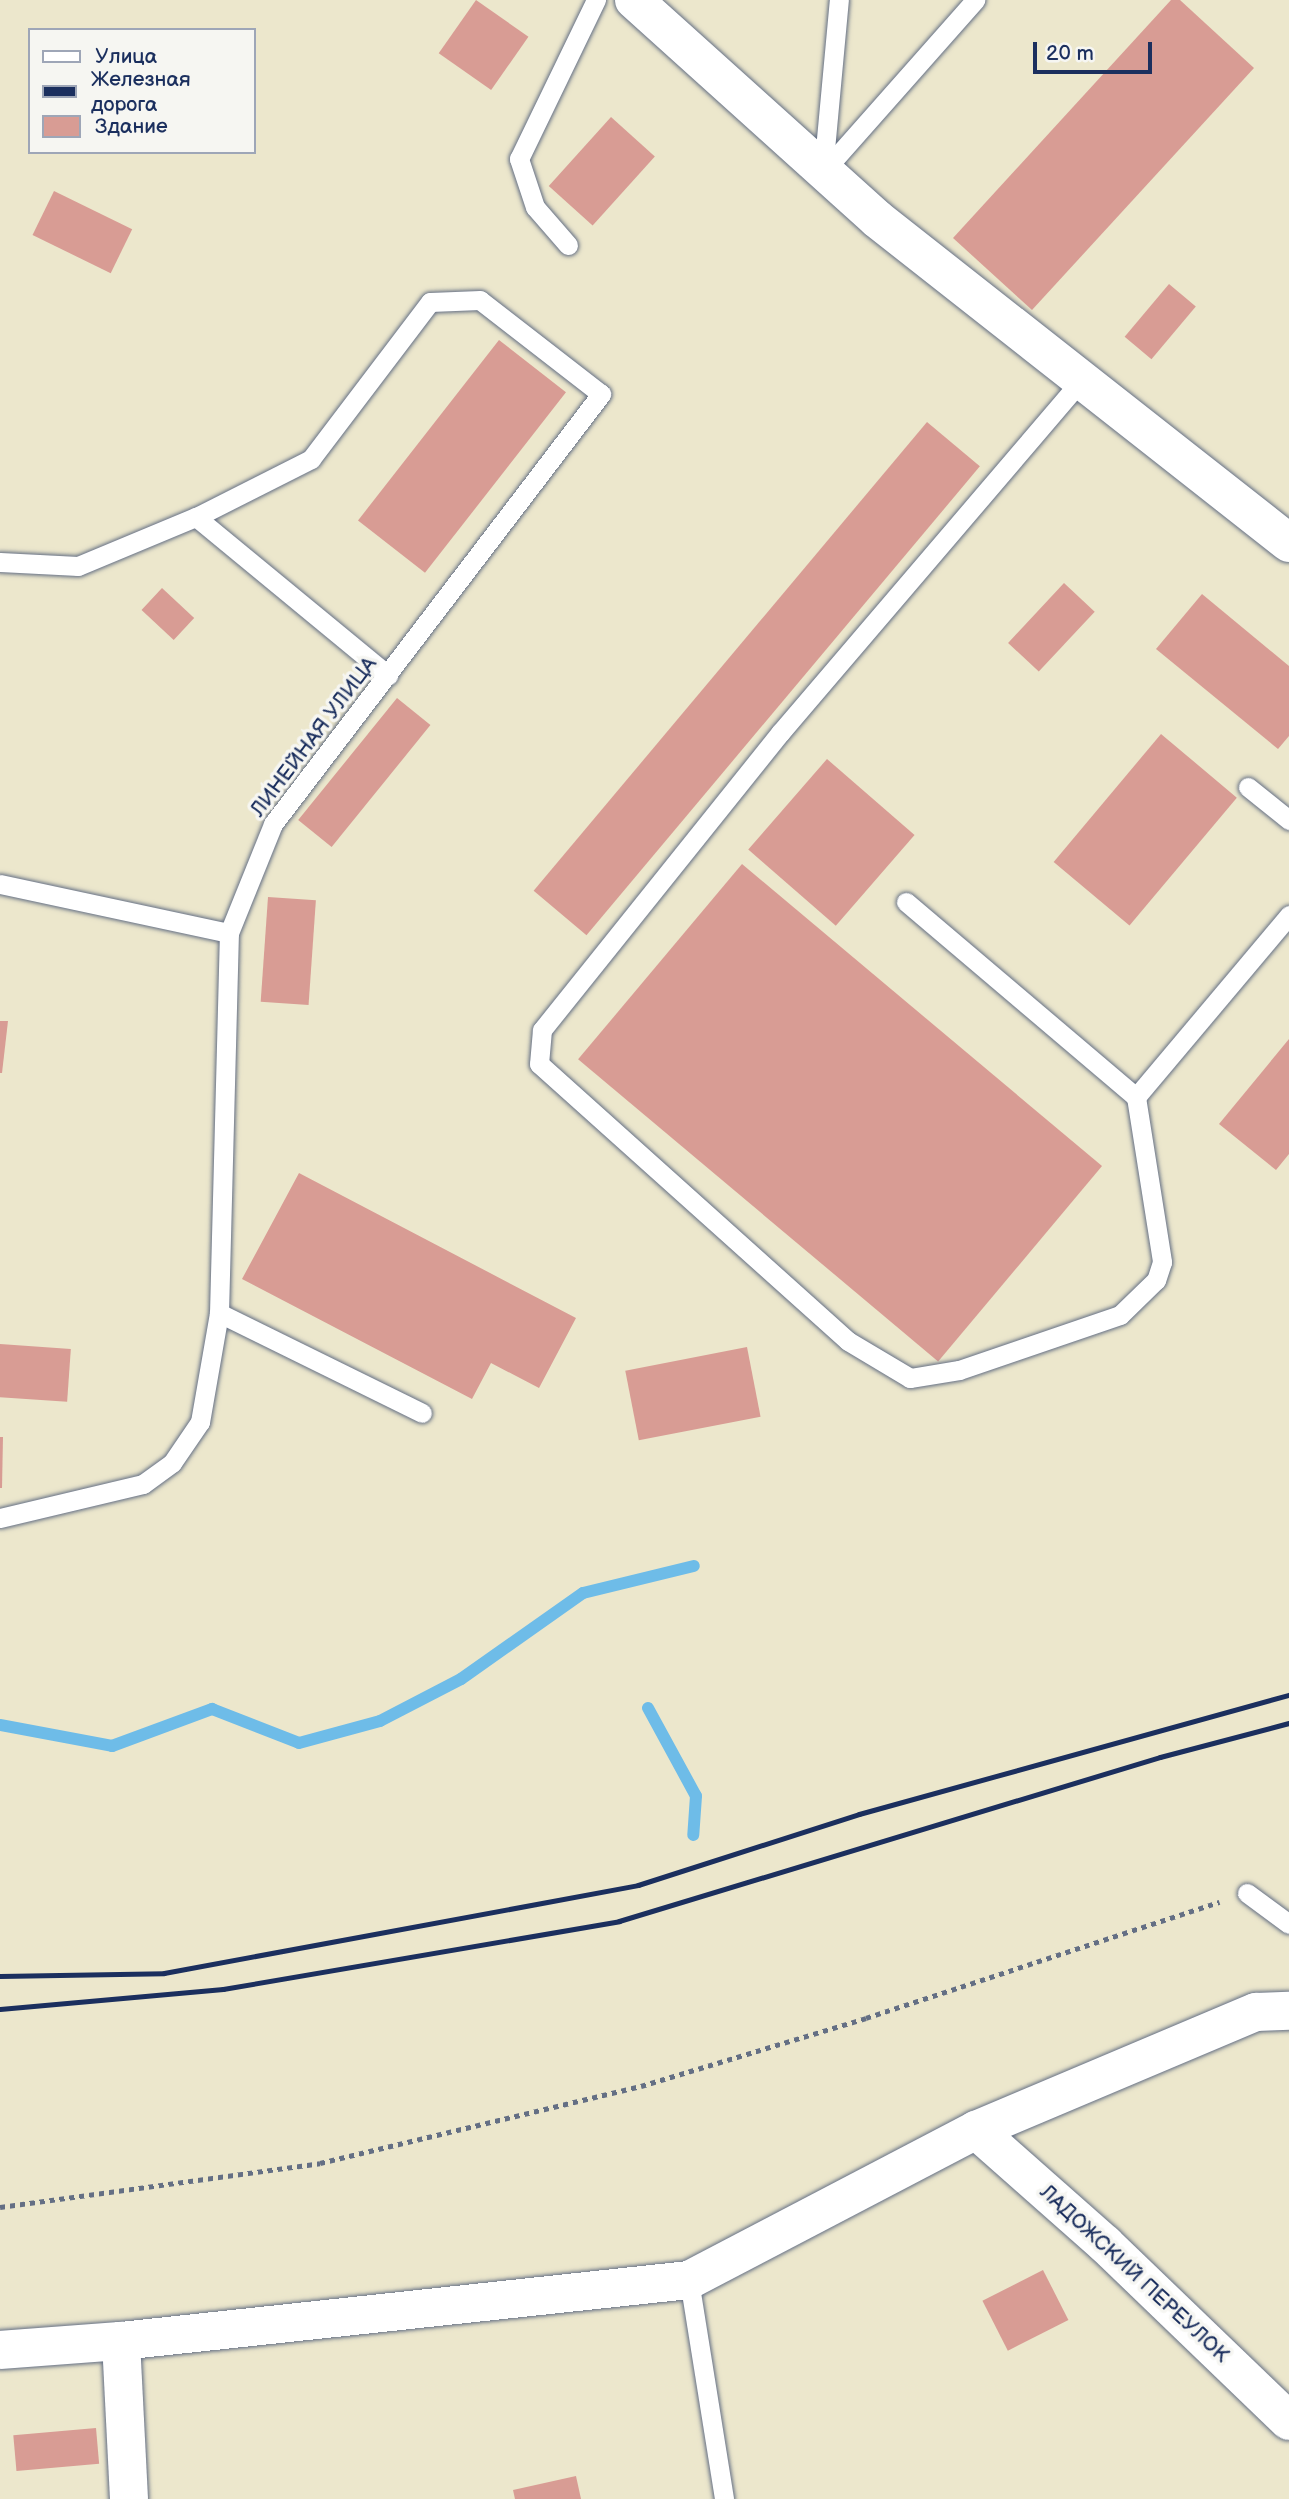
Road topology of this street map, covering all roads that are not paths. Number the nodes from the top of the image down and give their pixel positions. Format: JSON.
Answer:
{"nodes":[{"id":1,"x":596,"y":0,"type":"edge"},
{"id":2,"x":634,"y":0,"type":"edge"},
{"id":3,"x":839,"y":0,"type":"edge"},
{"id":4,"x":975,"y":0,"type":"edge"},
{"id":5,"x":822,"y":172,"type":"junction"},
{"id":6,"x":568,"y":245,"type":"dead end"},
{"id":7,"x":1081,"y":380,"type":"junction"},
{"id":8,"x":197,"y":517,"type":"junction"},
{"id":9,"x":1289,"y":543,"type":"edge"},
{"id":10,"x":0,"y":562,"type":"edge"},
{"id":11,"x":388,"y":676,"type":"junction"},
{"id":12,"x":1248,"y":787,"type":"dead end"},
{"id":13,"x":1289,"y":820,"type":"edge"},
{"id":14,"x":0,"y":884,"type":"edge"},
{"id":15,"x":906,"y":902,"type":"dead end"},
{"id":16,"x":1289,"y":915,"type":"edge"},
{"id":17,"x":229,"y":933,"type":"junction"},
{"id":18,"x":1136,"y":1097,"type":"junction"},
{"id":19,"x":219,"y":1313,"type":"junction"},
{"id":20,"x":422,"y":1413,"type":"dead end"},
{"id":21,"x":0,"y":1518,"type":"edge"},
{"id":22,"x":1247,"y":1893,"type":"road end"},
{"id":23,"x":1289,"y":1924,"type":"edge"},
{"id":24,"x":1289,"y":2011,"type":"edge"},
{"id":25,"x":976,"y":2130,"type":"junction"},
{"id":26,"x":690,"y":2280,"type":"junction"},
{"id":27,"x":121,"y":2341,"type":"junction"},
{"id":28,"x":0,"y":2350,"type":"edge"},
{"id":29,"x":1289,"y":2421,"type":"edge"},
{"id":30,"x":129,"y":2499,"type":"edge"},
{"id":31,"x":724,"y":2499,"type":"edge"}],
"edges":[{"from":1,"to":6,"type":"lane"},
{"from":2,"to":5,"type":"street"},
{"from":3,"to":5,"type":"lane"},
{"from":4,"to":5,"type":"lane"},
{"from":5,"to":7,"type":"street"},
{"from":7,"to":9,"type":"street"},
{"from":7,"to":18,"type":"lane"},
{"from":8,"to":10,"type":"lane"},
{"from":8,"to":11,"type":"lane"},
{"from":8,"to":11,"type":"lane","name":"ЛИНЕЙНАЯ УЛИЦА"},
{"from":11,"to":17,"type":"lane","name":"ЛИНЕЙНАЯ УЛИЦА"},
{"from":12,"to":13,"type":"lane"},
{"from":14,"to":17,"type":"lane"},
{"from":15,"to":18,"type":"lane"},
{"from":16,"to":18,"type":"lane"},
{"from":17,"to":19,"type":"lane"},
{"from":19,"to":20,"type":"lane"},
{"from":19,"to":21,"type":"lane"},
{"from":22,"to":23,"type":"lane"},
{"from":24,"to":25,"type":"street"},
{"from":25,"to":26,"type":"street"},
{"from":25,"to":29,"type":"street","name":"ЛАДОЖСКИЙ ПЕРЕУЛОК"},
{"from":26,"to":27,"type":"street"},
{"from":26,"to":31,"type":"lane"},
{"from":27,"to":28,"type":"street"},
{"from":27,"to":30,"type":"street"}]}
